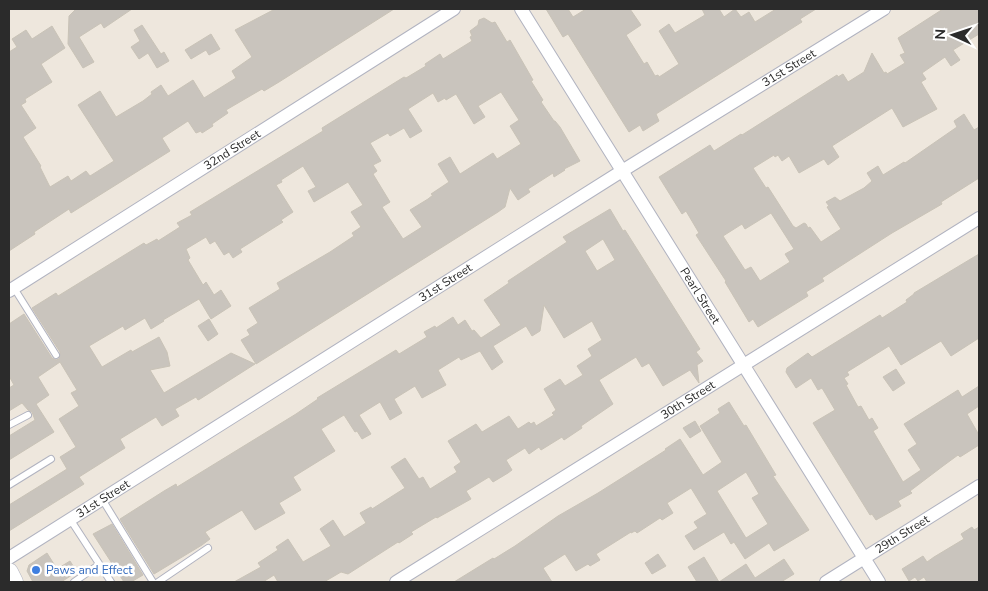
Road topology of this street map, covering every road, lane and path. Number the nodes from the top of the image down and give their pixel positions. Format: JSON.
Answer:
{"nodes":[{"id":1,"x":454,"y":9,"type":"edge"},
{"id":2,"x":521,"y":9,"type":"edge"},
{"id":3,"x":884,"y":9,"type":"edge"},
{"id":4,"x":622,"y":171,"type":"junction"},
{"id":5,"x":979,"y":218,"type":"edge"},
{"id":6,"x":11,"y":289,"type":"edge"},
{"id":7,"x":56,"y":355,"type":"dead end"},
{"id":8,"x":744,"y":364,"type":"junction"},
{"id":9,"x":28,"y":414,"type":"dead end"},
{"id":10,"x":9,"y":425,"type":"edge"},
{"id":11,"x":51,"y":459,"type":"dead end"},
{"id":12,"x":9,"y":485,"type":"edge"},
{"id":13,"x":979,"y":486,"type":"edge"},
{"id":14,"x":102,"y":499,"type":"junction"},
{"id":15,"x":70,"y":519,"type":"junction"},
{"id":16,"x":208,"y":548,"type":"dead end"},
{"id":17,"x":9,"y":558,"type":"edge"},
{"id":18,"x":864,"y":558,"type":"junction"},
{"id":19,"x":98,"y":563,"type":"junction"},
{"id":20,"x":9,"y":572,"type":"edge"},
{"id":21,"x":14,"y":582,"type":"edge"},
{"id":22,"x":74,"y":582,"type":"edge"},
{"id":23,"x":111,"y":582,"type":"edge"},
{"id":24,"x":153,"y":582,"type":"edge"},
{"id":25,"x":158,"y":582,"type":"edge"},
{"id":26,"x":396,"y":582,"type":"edge"},
{"id":27,"x":826,"y":582,"type":"edge"},
{"id":28,"x":879,"y":582,"type":"edge"}],
"edges":[{"from":1,"to":6,"type":"street","name":"32nd Street"},
{"from":2,"to":4,"type":"street","name":"Pearl Street"},
{"from":3,"to":4,"type":"street","name":"31st Street"},
{"from":4,"to":8,"type":"street","name":"Pearl Street"},
{"from":4,"to":14,"type":"street","name":"31st Street"},
{"from":5,"to":8,"type":"street","name":"30th Street"},
{"from":6,"to":7,"type":"lane"},
{"from":8,"to":18,"type":"street","name":"Pearl Street"},
{"from":8,"to":26,"type":"street","name":"30th Street"},
{"from":9,"to":10,"type":"lane"},
{"from":11,"to":12,"type":"lane"},
{"from":13,"to":18,"type":"street","name":"29th Street"},
{"from":14,"to":15,"type":"street","name":"31st Street"},
{"from":14,"to":24,"type":"lane"},
{"from":15,"to":17,"type":"street","name":"31st Street"},
{"from":15,"to":19,"type":"lane"},
{"from":16,"to":25,"type":"lane"},
{"from":18,"to":27,"type":"street","name":"29th Street"},
{"from":18,"to":28,"type":"street","name":"Pearl Street"},
{"from":19,"to":22,"type":"lane"},
{"from":19,"to":23,"type":"lane"},
{"from":20,"to":21,"type":"main road"}]}
